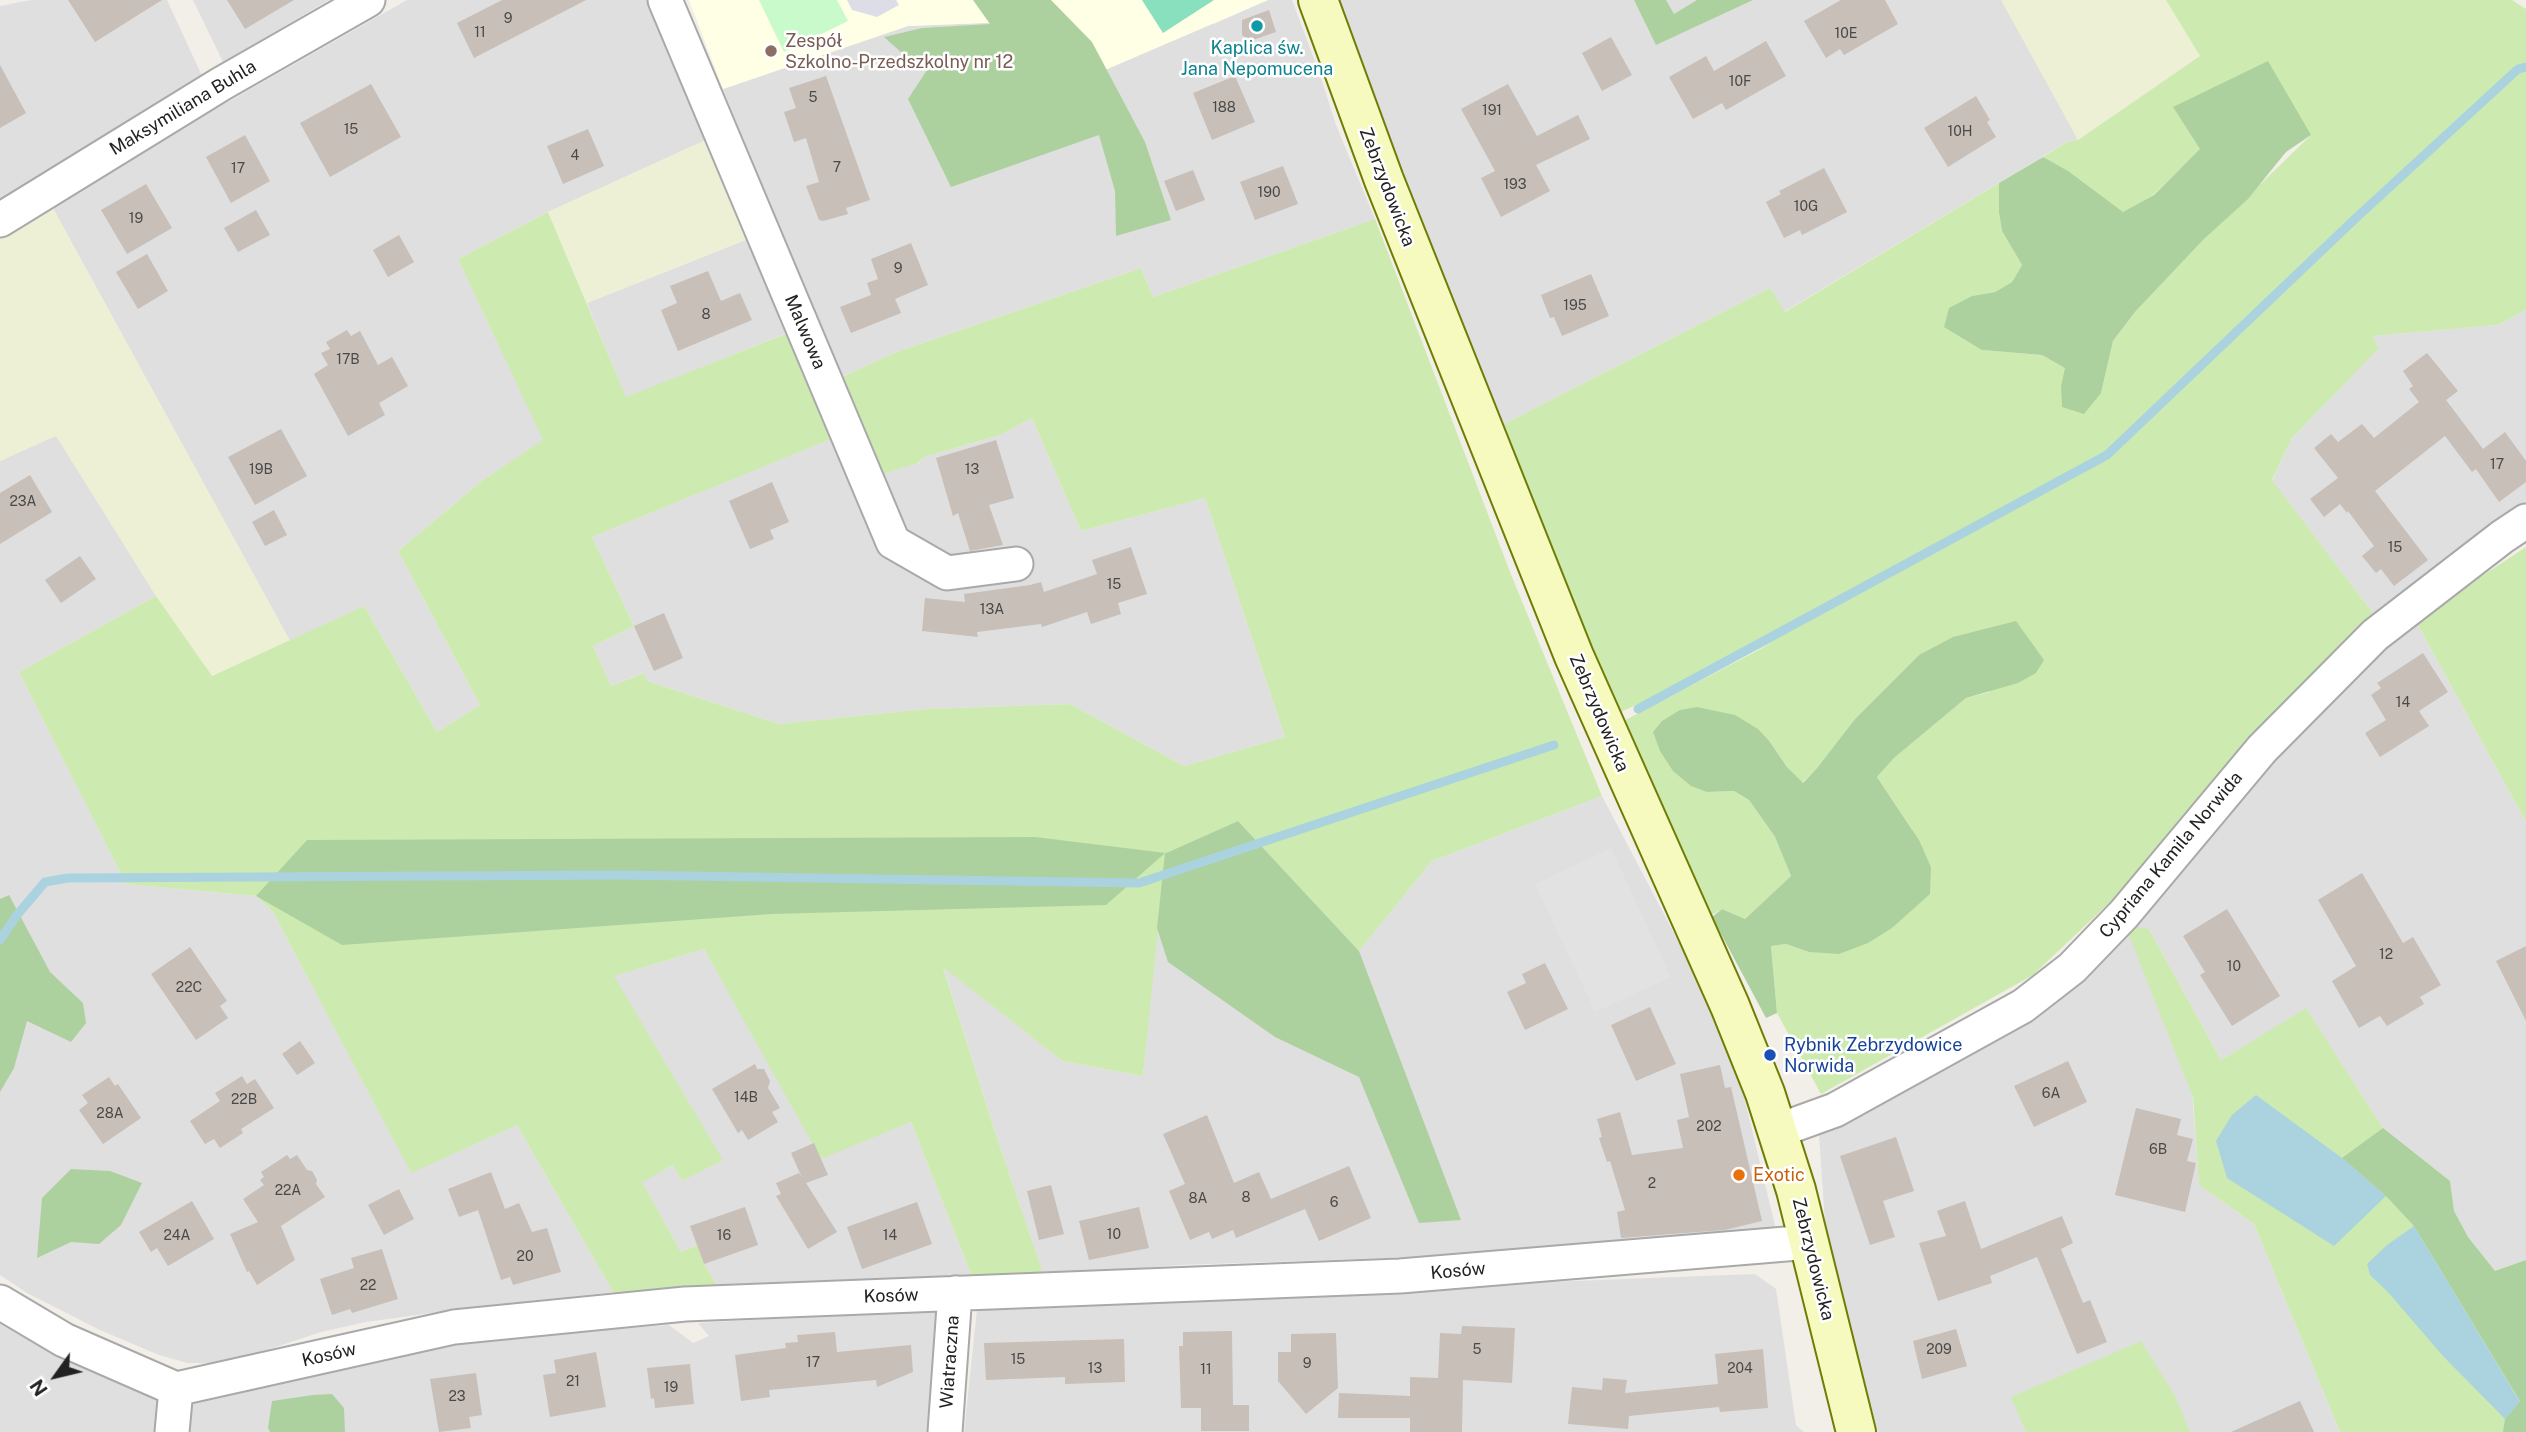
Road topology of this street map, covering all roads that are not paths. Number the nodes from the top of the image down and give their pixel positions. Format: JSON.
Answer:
{"nodes":[{"id":1,"x":368,"y":0,"type":"edge"},
{"id":2,"x":666,"y":0,"type":"edge"},
{"id":3,"x":1318,"y":0,"type":"edge"},
{"id":4,"x":0,"y":220,"type":"edge"},
{"id":5,"x":2526,"y":522,"type":"edge"},
{"id":6,"x":1016,"y":564,"type":"dead end"},
{"id":7,"x":1777,"y":1131,"type":"junction"},
{"id":8,"x":1810,"y":1242,"type":"junction"},
{"id":9,"x":956,"y":1293,"type":"junction"},
{"id":10,"x":0,"y":1302,"type":"edge"},
{"id":11,"x":176,"y":1390,"type":"junction"},
{"id":12,"x":172,"y":1432,"type":"edge"},
{"id":13,"x":945,"y":1432,"type":"edge"},
{"id":14,"x":1856,"y":1432,"type":"edge"}],
"edges":[{"from":1,"to":4,"type":"street","name":"Maksymiliana Buhla"},
{"from":2,"to":6,"type":"street","name":"Malwowa"},
{"from":3,"to":7,"type":"street","name":"Zebrzydowicka"},
{"from":5,"to":7,"type":"street","name":"Cypriana Kamila Norwida"},
{"from":7,"to":8,"type":"street","name":"Zebrzydowicka"},
{"from":8,"to":9,"type":"street","name":"Kosów"},
{"from":8,"to":14,"type":"street","name":"Zebrzydowicka"},
{"from":9,"to":11,"type":"street","name":"Kosów"},
{"from":9,"to":13,"type":"street","name":"Wiatraczna"},
{"from":10,"to":11,"type":"street"},
{"from":11,"to":12,"type":"street"}]}
